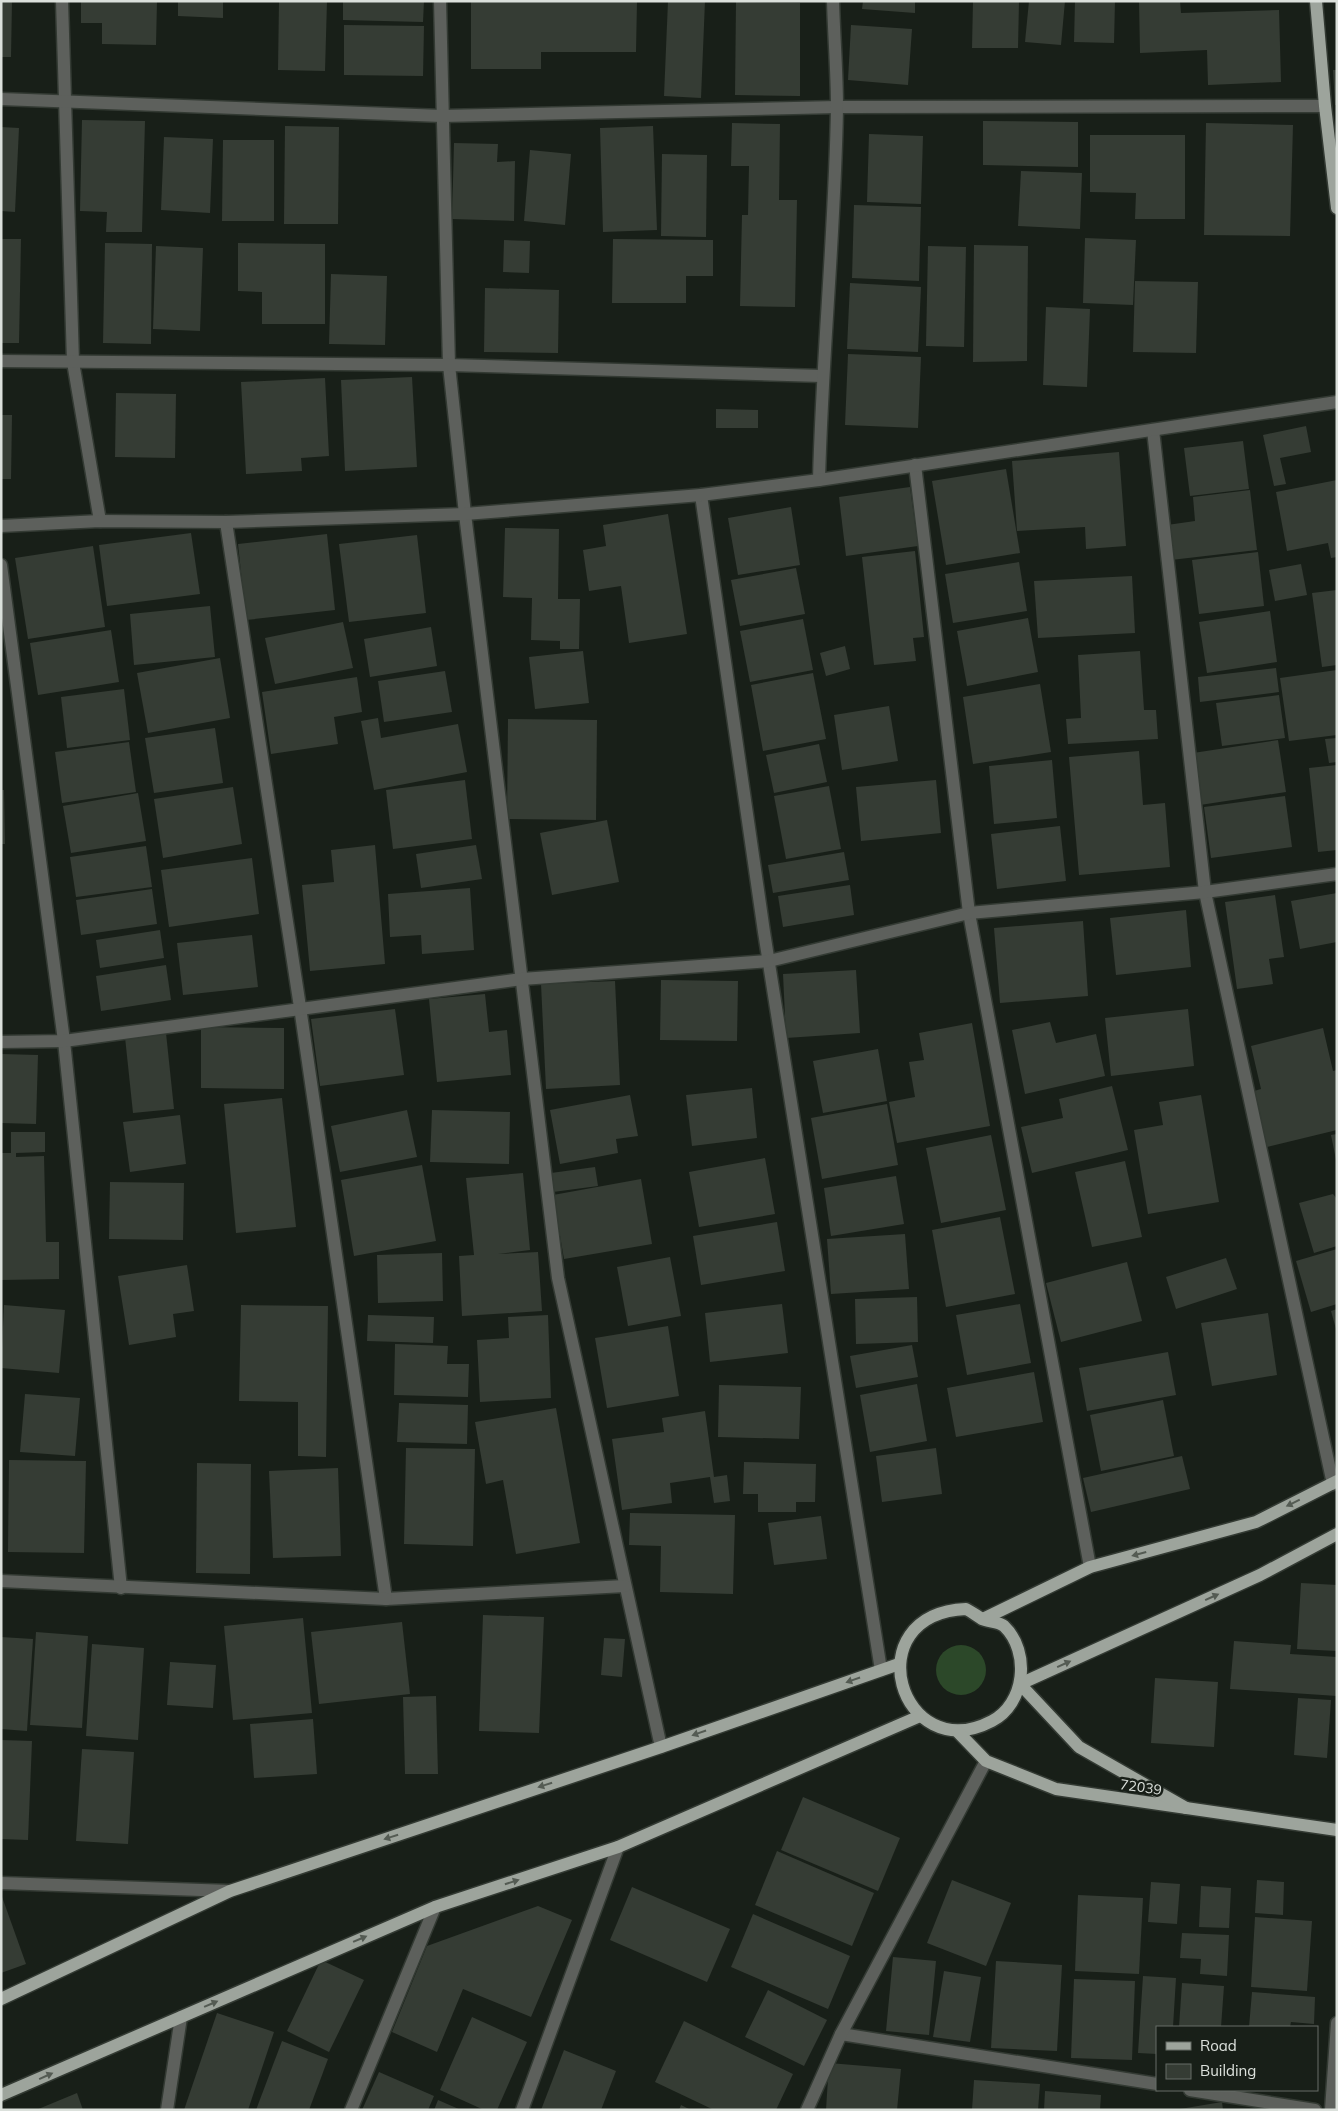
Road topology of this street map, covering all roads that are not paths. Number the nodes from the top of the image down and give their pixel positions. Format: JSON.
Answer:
{"nodes":[{"id":1,"x":62,"y":1,"type":"edge"},
{"id":2,"x":440,"y":1,"type":"edge"},
{"id":3,"x":833,"y":1,"type":"edge"},
{"id":4,"x":1316,"y":1,"type":"edge"},
{"id":5,"x":1,"y":99,"type":"edge"},
{"id":6,"x":64,"y":100,"type":"junction"},
{"id":7,"x":1325,"y":106,"type":"junction"},
{"id":8,"x":837,"y":107,"type":"junction"},
{"id":9,"x":442,"y":116,"type":"junction"},
{"id":10,"x":1334,"y":174,"type":"edge"},
{"id":11,"x":1337,"y":208,"type":"edge"},
{"id":12,"x":1,"y":361,"type":"edge"},
{"id":13,"x":73,"y":362,"type":"junction"},
{"id":14,"x":449,"y":365,"type":"junction"},
{"id":15,"x":822,"y":376,"type":"junction"},
{"id":16,"x":1337,"y":402,"type":"edge"},
{"id":17,"x":1153,"y":430,"type":"junction"},
{"id":18,"x":915,"y":465,"type":"junction"},
{"id":19,"x":819,"y":480,"type":"junction"},
{"id":20,"x":701,"y":495,"type":"junction"},
{"id":21,"x":465,"y":514,"type":"junction"},
{"id":22,"x":100,"y":521,"type":"junction"},
{"id":23,"x":226,"y":522,"type":"junction"},
{"id":24,"x":1,"y":526,"type":"edge"},
{"id":25,"x":1,"y":565,"type":"edge"},
{"id":26,"x":1337,"y":874,"type":"edge"},
{"id":27,"x":1204,"y":892,"type":"junction"},
{"id":28,"x":969,"y":913,"type":"junction"},
{"id":29,"x":769,"y":961,"type":"junction"},
{"id":30,"x":522,"y":979,"type":"junction"},
{"id":31,"x":300,"y":1007,"type":"junction"},
{"id":32,"x":64,"y":1041,"type":"junction"},
{"id":33,"x":1,"y":1042,"type":"edge"},
{"id":34,"x":1335,"y":1483,"type":"edge"},
{"id":35,"x":1337,"y":1534,"type":"edge"},
{"id":36,"x":1090,"y":1567,"type":"junction"},
{"id":37,"x":1,"y":1582,"type":"edge"},
{"id":38,"x":625,"y":1586,"type":"junction"},
{"id":39,"x":121,"y":1588,"type":"junction"},
{"id":40,"x":386,"y":1599,"type":"junction"},
{"id":41,"x":983,"y":1619,"type":"junction"},
{"id":42,"x":899,"y":1664,"type":"junction"},
{"id":43,"x":881,"y":1670,"type":"junction"},
{"id":44,"x":1020,"y":1684,"type":"junction"},
{"id":45,"x":920,"y":1716,"type":"junction"},
{"id":46,"x":957,"y":1731,"type":"junction"},
{"id":47,"x":661,"y":1747,"type":"junction"},
{"id":48,"x":986,"y":1761,"type":"junction"},
{"id":49,"x":1186,"y":1808,"type":"junction"},
{"id":50,"x":1337,"y":1830,"type":"edge"},
{"id":51,"x":618,"y":1848,"type":"junction"},
{"id":52,"x":1,"y":1883,"type":"edge"},
{"id":53,"x":230,"y":1891,"type":"junction"},
{"id":54,"x":435,"y":1906,"type":"junction"},
{"id":55,"x":1,"y":1999,"type":"edge"},
{"id":56,"x":181,"y":2017,"type":"junction"},
{"id":57,"x":1337,"y":2023,"type":"edge"},
{"id":58,"x":841,"y":2034,"type":"junction"},
{"id":59,"x":1156,"y":2084,"type":"edge"},
{"id":60,"x":1196,"y":2091,"type":"edge"},
{"id":61,"x":1,"y":2095,"type":"edge"},
{"id":62,"x":167,"y":2110,"type":"edge"},
{"id":63,"x":351,"y":2110,"type":"edge"},
{"id":64,"x":522,"y":2110,"type":"edge"},
{"id":65,"x":807,"y":2110,"type":"edge"},
{"id":66,"x":1315,"y":2110,"type":"edge"},
{"id":67,"x":1331,"y":2110,"type":"edge"}],
"edges":[{"from":1,"to":6,"type":"street"},
{"from":2,"to":9,"type":"street"},
{"from":3,"to":8,"type":"street"},
{"from":4,"to":7,"type":"main road"},
{"from":5,"to":6,"type":"street"},
{"from":6,"to":9,"type":"street"},
{"from":6,"to":13,"type":"street"},
{"from":7,"to":8,"type":"street"},
{"from":7,"to":10,"type":"main road"},
{"from":8,"to":9,"type":"street"},
{"from":8,"to":15,"type":"street"},
{"from":9,"to":14,"type":"street"},
{"from":10,"to":11,"type":"main road"},
{"from":12,"to":13,"type":"street"},
{"from":13,"to":14,"type":"street"},
{"from":13,"to":22,"type":"street"},
{"from":14,"to":15,"type":"street"},
{"from":14,"to":21,"type":"street"},
{"from":15,"to":19,"type":"street"},
{"from":16,"to":17,"type":"street"},
{"from":17,"to":18,"type":"street"},
{"from":17,"to":27,"type":"street"},
{"from":18,"to":19,"type":"street"},
{"from":18,"to":28,"type":"street"},
{"from":19,"to":20,"type":"street"},
{"from":20,"to":21,"type":"street"},
{"from":20,"to":29,"type":"street"},
{"from":21,"to":23,"type":"street"},
{"from":21,"to":30,"type":"street"},
{"from":22,"to":23,"type":"street"},
{"from":22,"to":24,"type":"street"},
{"from":23,"to":31,"type":"street"},
{"from":25,"to":32,"type":"street"},
{"from":26,"to":27,"type":"street"},
{"from":27,"to":28,"type":"street"},
{"from":27,"to":34,"type":"street"},
{"from":28,"to":29,"type":"street"},
{"from":28,"to":36,"type":"street"},
{"from":29,"to":30,"type":"street"},
{"from":29,"to":43,"type":"street"},
{"from":30,"to":31,"type":"street"},
{"from":30,"to":38,"type":"street"},
{"from":31,"to":32,"type":"street"},
{"from":31,"to":40,"type":"street"},
{"from":32,"to":33,"type":"street"},
{"from":32,"to":39,"type":"street"},
{"from":34,"to":36,"type":"main road","one_way":true},
{"from":44,"to":35,"type":"main road","one_way":true},
{"from":36,"to":41,"type":"main road"},
{"from":37,"to":39,"type":"street"},
{"from":38,"to":40,"type":"street"},
{"from":38,"to":47,"type":"street"},
{"from":39,"to":40,"type":"street"},
{"from":41,"to":42,"type":"main road"},
{"from":41,"to":44,"type":"main road"},
{"from":42,"to":43,"type":"main road"},
{"from":42,"to":45,"type":"main road"},
{"from":43,"to":47,"type":"main road","one_way":true},
{"from":44,"to":46,"type":"main road"},
{"from":44,"to":49,"type":"main road"},
{"from":45,"to":46,"type":"main road"},
{"from":45,"to":51,"type":"main road"},
{"from":46,"to":48,"type":"main road","name":"72039"},
{"from":47,"to":53,"type":"main road","one_way":true},
{"from":48,"to":49,"type":"main road","name":"72039"},
{"from":48,"to":58,"type":"street"},
{"from":49,"to":50,"type":"main road","name":"72039"},
{"from":54,"to":51,"type":"main road","one_way":true},
{"from":51,"to":64,"type":"street"},
{"from":52,"to":53,"type":"street"},
{"from":53,"to":55,"type":"main road"},
{"from":56,"to":54,"type":"main road","one_way":true},
{"from":54,"to":63,"type":"street"},
{"from":61,"to":56,"type":"main road","one_way":true},
{"from":56,"to":62,"type":"street"},
{"from":57,"to":67,"type":"street"},
{"from":58,"to":59,"type":"street"},
{"from":58,"to":65,"type":"street"},
{"from":60,"to":66,"type":"street"}]}
